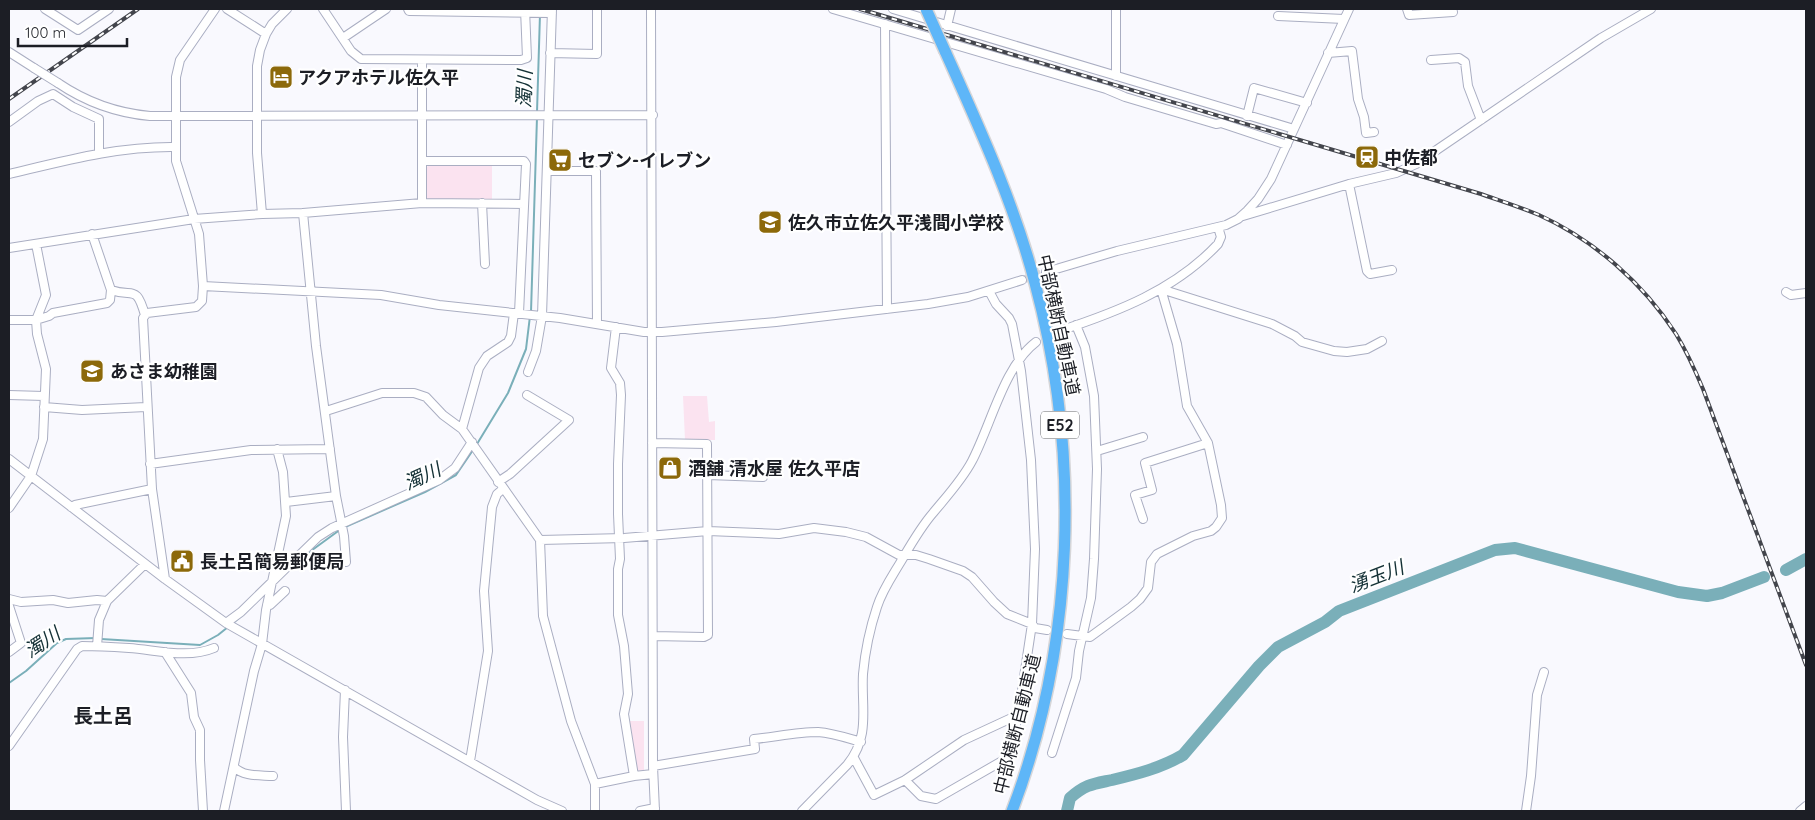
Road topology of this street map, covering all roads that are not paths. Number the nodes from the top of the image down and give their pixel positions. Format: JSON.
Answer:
{"nodes":[{"id":1,"x":45,"y":9,"type":"edge"},
{"id":2,"x":109,"y":9,"type":"edge"},
{"id":3,"x":215,"y":9,"type":"edge"},
{"id":4,"x":227,"y":9,"type":"edge"},
{"id":5,"x":287,"y":9,"type":"edge"},
{"id":6,"x":323,"y":9,"type":"edge"},
{"id":7,"x":386,"y":9,"type":"edge"},
{"id":8,"x":408,"y":9,"type":"edge"},
{"id":9,"x":597,"y":9,"type":"edge"},
{"id":10,"x":651,"y":9,"type":"edge"},
{"id":11,"x":833,"y":9,"type":"edge"},
{"id":12,"x":893,"y":9,"type":"edge"},
{"id":13,"x":926,"y":9,"type":"edge"},
{"id":14,"x":951,"y":9,"type":"edge"},
{"id":15,"x":1116,"y":9,"type":"edge"},
{"id":16,"x":1349,"y":9,"type":"edge"},
{"id":17,"x":1407,"y":9,"type":"edge"},
{"id":18,"x":1651,"y":9,"type":"edge"},
{"id":19,"x":525,"y":10,"type":"edge"},
{"id":20,"x":550,"y":12,"type":"edge"},
{"id":21,"x":1453,"y":12,"type":"dead end"},
{"id":22,"x":1278,"y":16,"type":"dead end"},
{"id":23,"x":1344,"y":19,"type":"junction"},
{"id":24,"x":885,"y":24,"type":"junction"},
{"id":25,"x":947,"y":26,"type":"junction"},
{"id":26,"x":266,"y":34,"type":"junction"},
{"id":27,"x":343,"y":38,"type":"junction"},
{"id":28,"x":9,"y":52,"type":"edge"},
{"id":29,"x":550,"y":53,"type":"junction"},
{"id":30,"x":1328,"y":54,"type":"junction"},
{"id":31,"x":1436,"y":57,"type":"dead end"},
{"id":32,"x":422,"y":60,"type":"junction"},
{"id":33,"x":1116,"y":76,"type":"junction"},
{"id":34,"x":1307,"y":103,"type":"junction"},
{"id":35,"x":421,"y":115,"type":"junction"},
{"id":36,"x":652,"y":115,"type":"junction"},
{"id":37,"x":258,"y":116,"type":"junction"},
{"id":38,"x":546,"y":116,"type":"junction"},
{"id":39,"x":1247,"y":116,"type":"junction"},
{"id":40,"x":176,"y":117,"type":"junction"},
{"id":41,"x":1481,"y":120,"type":"junction"},
{"id":42,"x":9,"y":122,"type":"edge"},
{"id":43,"x":1294,"y":129,"type":"junction"},
{"id":44,"x":1356,"y":134,"type":"dead end"},
{"id":45,"x":1287,"y":145,"type":"junction"},
{"id":46,"x":176,"y":147,"type":"junction"},
{"id":47,"x":100,"y":152,"type":"junction"},
{"id":48,"x":422,"y":161,"type":"junction"},
{"id":49,"x":547,"y":171,"type":"junction"},
{"id":50,"x":9,"y":174,"type":"edge"},
{"id":51,"x":1348,"y":184,"type":"junction"},
{"id":52,"x":422,"y":202,"type":"junction"},
{"id":53,"x":482,"y":203,"type":"junction"},
{"id":54,"x":524,"y":204,"type":"junction"},
{"id":55,"x":303,"y":213,"type":"junction"},
{"id":56,"x":262,"y":214,"type":"junction"},
{"id":57,"x":1242,"y":216,"type":"junction"},
{"id":58,"x":194,"y":219,"type":"junction"},
{"id":59,"x":1218,"y":227,"type":"junction"},
{"id":60,"x":92,"y":234,"type":"junction"},
{"id":61,"x":36,"y":244,"type":"junction"},
{"id":62,"x":9,"y":248,"type":"edge"},
{"id":63,"x":485,"y":264,"type":"dead end"},
{"id":64,"x":1392,"y":270,"type":"dead end"},
{"id":65,"x":1046,"y":272,"type":"tunnel mouth"},
{"id":66,"x":1022,"y":280,"type":"tunnel mouth"},
{"id":67,"x":203,"y":286,"type":"junction"},
{"id":68,"x":1161,"y":288,"type":"junction"},
{"id":69,"x":111,"y":290,"type":"junction"},
{"id":70,"x":990,"y":291,"type":"junction"},
{"id":71,"x":311,"y":292,"type":"junction"},
{"id":72,"x":1786,"y":292,"type":"dead end"},
{"id":73,"x":1806,"y":294,"type":"edge"},
{"id":74,"x":886,"y":309,"type":"junction"},
{"id":75,"x":520,"y":313,"type":"junction"},
{"id":76,"x":145,"y":315,"type":"junction"},
{"id":77,"x":541,"y":315,"type":"junction"},
{"id":78,"x":9,"y":320,"type":"edge"},
{"id":79,"x":36,"y":320,"type":"junction"},
{"id":80,"x":598,"y":324,"type":"junction"},
{"id":81,"x":1076,"y":326,"type":"junction"},
{"id":82,"x":616,"y":327,"type":"junction"},
{"id":83,"x":1059,"y":331,"type":"dead end"},
{"id":84,"x":652,"y":332,"type":"junction"},
{"id":85,"x":1382,"y":341,"type":"dead end"},
{"id":86,"x":1036,"y":342,"type":"dead end"},
{"id":87,"x":1018,"y":360,"type":"junction"},
{"id":88,"x":528,"y":372,"type":"dead end"},
{"id":89,"x":9,"y":395,"type":"edge"},
{"id":90,"x":526,"y":395,"type":"dead end"},
{"id":91,"x":44,"y":396,"type":"junction"},
{"id":92,"x":44,"y":406,"type":"junction"},
{"id":93,"x":146,"y":407,"type":"junction"},
{"id":94,"x":326,"y":411,"type":"junction"},
{"id":95,"x":462,"y":429,"type":"junction"},
{"id":96,"x":472,"y":443,"type":"junction"},
{"id":97,"x":652,"y":443,"type":"junction"},
{"id":98,"x":1208,"y":443,"type":"junction"},
{"id":99,"x":1138,"y":448,"type":"dead end"},
{"id":100,"x":330,"y":449,"type":"junction"},
{"id":101,"x":277,"y":450,"type":"junction"},
{"id":102,"x":1097,"y":451,"type":"junction"},
{"id":103,"x":9,"y":459,"type":"edge"},
{"id":104,"x":150,"y":464,"type":"junction"},
{"id":105,"x":708,"y":475,"type":"junction"},
{"id":106,"x":31,"y":476,"type":"junction"},
{"id":107,"x":763,"y":477,"type":"dead end"},
{"id":108,"x":500,"y":486,"type":"junction"},
{"id":109,"x":152,"y":490,"type":"junction"},
{"id":110,"x":336,"y":496,"type":"junction"},
{"id":111,"x":286,"y":502,"type":"junction"},
{"id":112,"x":71,"y":507,"type":"junction"},
{"id":113,"x":9,"y":508,"type":"edge"},
{"id":114,"x":1133,"y":515,"type":"dead end"},
{"id":115,"x":342,"y":525,"type":"junction"},
{"id":116,"x":708,"y":531,"type":"junction"},
{"id":117,"x":652,"y":536,"type":"junction"},
{"id":118,"x":620,"y":538,"type":"junction"},
{"id":119,"x":540,"y":540,"type":"junction"},
{"id":120,"x":904,"y":556,"type":"junction"},
{"id":121,"x":346,"y":562,"type":"dead end"},
{"id":122,"x":145,"y":564,"type":"junction"},
{"id":123,"x":165,"y":579,"type":"junction"},
{"id":124,"x":272,"y":582,"type":"junction"},
{"id":125,"x":285,"y":591,"type":"dead end"},
{"id":126,"x":9,"y":599,"type":"edge"},
{"id":127,"x":107,"y":601,"type":"junction"},
{"id":128,"x":268,"y":602,"type":"junction"},
{"id":129,"x":9,"y":606,"type":"edge"},
{"id":130,"x":227,"y":623,"type":"junction"},
{"id":131,"x":1032,"y":624,"type":"junction"},
{"id":132,"x":1047,"y":630,"type":"dead end"},
{"id":133,"x":1067,"y":634,"type":"dead end"},
{"id":134,"x":653,"y":636,"type":"junction"},
{"id":135,"x":1082,"y":636,"type":"junction"},
{"id":136,"x":262,"y":644,"type":"junction"},
{"id":137,"x":97,"y":645,"type":"junction"},
{"id":138,"x":214,"y":648,"type":"dead end"},
{"id":139,"x":9,"y":652,"type":"edge"},
{"id":140,"x":165,"y":652,"type":"junction"},
{"id":141,"x":1544,"y":672,"type":"dead end"},
{"id":142,"x":346,"y":690,"type":"junction"},
{"id":143,"x":1018,"y":715,"type":"junction"},
{"id":144,"x":861,"y":742,"type":"junction"},
{"id":145,"x":9,"y":746,"type":"edge"},
{"id":146,"x":1064,"y":748,"type":"dead end"},
{"id":147,"x":854,"y":758,"type":"junction"},
{"id":148,"x":470,"y":761,"type":"junction"},
{"id":149,"x":234,"y":767,"type":"junction"},
{"id":150,"x":653,"y":770,"type":"junction"},
{"id":151,"x":273,"y":776,"type":"dead end"},
{"id":152,"x":634,"y":776,"type":"junction"},
{"id":153,"x":905,"y":780,"type":"junction"},
{"id":154,"x":595,"y":784,"type":"junction"},
{"id":155,"x":1806,"y":806,"type":"edge"},
{"id":156,"x":655,"y":810,"type":"edge"},
{"id":157,"x":203,"y":811,"type":"edge"},
{"id":158,"x":224,"y":811,"type":"edge"},
{"id":159,"x":346,"y":811,"type":"edge"},
{"id":160,"x":562,"y":811,"type":"edge"},
{"id":161,"x":596,"y":811,"type":"edge"},
{"id":162,"x":640,"y":811,"type":"edge"},
{"id":163,"x":802,"y":811,"type":"edge"},
{"id":164,"x":1012,"y":811,"type":"edge"},
{"id":165,"x":1526,"y":811,"type":"edge"},
{"id":166,"x":1800,"y":811,"type":"edge"}],
"edges":[{"from":1,"to":2,"type":"street"},
{"from":3,"to":40,"type":"street"},
{"from":4,"to":26,"type":"street"},
{"from":5,"to":26,"type":"street"},
{"from":6,"to":27,"type":"street"},
{"from":7,"to":27,"type":"street"},
{"from":8,"to":19,"type":"street"},
{"from":9,"to":29,"type":"street"},
{"from":10,"to":36,"type":"street"},
{"from":11,"to":24,"type":"street"},
{"from":12,"to":25,"type":"street"},
{"from":13,"to":164,"type":"highway","name":"中部横断自動車道","number":"E52","bridge":true},
{"from":14,"to":25,"type":"street"},
{"from":15,"to":33,"type":"street"},
{"from":16,"to":23,"type":"street"},
{"from":17,"to":21,"type":"street"},
{"from":18,"to":41,"type":"street"},
{"from":19,"to":20,"type":"street"},
{"from":19,"to":32,"type":"street"},
{"from":20,"to":29,"type":"street"},
{"from":22,"to":23,"type":"street"},
{"from":23,"to":30,"type":"street"},
{"from":24,"to":45,"type":"street"},
{"from":24,"to":74,"type":"street"},
{"from":25,"to":33,"type":"street"},
{"from":26,"to":37,"type":"street"},
{"from":27,"to":32,"type":"street"},
{"from":28,"to":40,"type":"street","bridge":true},
{"from":29,"to":38,"type":"street"},
{"from":30,"to":34,"type":"street"},
{"from":30,"to":44,"type":"street"},
{"from":31,"to":41,"type":"street"},
{"from":32,"to":35,"type":"street"},
{"from":33,"to":39,"type":"street"},
{"from":34,"to":39,"type":"street"},
{"from":34,"to":43,"type":"street"},
{"from":35,"to":37,"type":"street"},
{"from":35,"to":38,"type":"street"},
{"from":35,"to":48,"type":"street"},
{"from":36,"to":38,"type":"street"},
{"from":36,"to":84,"type":"street"},
{"from":37,"to":40,"type":"street"},
{"from":37,"to":56,"type":"street"},
{"from":38,"to":49,"type":"street"},
{"from":39,"to":43,"type":"street"},
{"from":40,"to":46,"type":"street"},
{"from":41,"to":51,"type":"street"},
{"from":42,"to":47,"type":"street"},
{"from":43,"to":45,"type":"street"},
{"from":45,"to":57,"type":"street"},
{"from":46,"to":47,"type":"street"},
{"from":46,"to":58,"type":"street"},
{"from":47,"to":50,"type":"street"},
{"from":48,"to":52,"type":"street"},
{"from":48,"to":54,"type":"street"},
{"from":49,"to":77,"type":"street"},
{"from":49,"to":80,"type":"street"},
{"from":51,"to":57,"type":"street"},
{"from":51,"to":64,"type":"street"},
{"from":52,"to":53,"type":"street"},
{"from":52,"to":55,"type":"street"},
{"from":53,"to":54,"type":"street"},
{"from":53,"to":63,"type":"street"},
{"from":54,"to":75,"type":"street"},
{"from":55,"to":56,"type":"street"},
{"from":55,"to":71,"type":"street"},
{"from":56,"to":58,"type":"street"},
{"from":57,"to":59,"type":"street"},
{"from":58,"to":60,"type":"street"},
{"from":58,"to":67,"type":"street"},
{"from":59,"to":65,"type":"street"},
{"from":59,"to":68,"type":"street"},
{"from":60,"to":61,"type":"street"},
{"from":60,"to":69,"type":"street"},
{"from":61,"to":62,"type":"street"},
{"from":61,"to":79,"type":"street"},
{"from":66,"to":70,"type":"street"},
{"from":67,"to":71,"type":"street"},
{"from":67,"to":76,"type":"street"},
{"from":68,"to":81,"type":"street"},
{"from":68,"to":85,"type":"street"},
{"from":68,"to":98,"type":"street"},
{"from":69,"to":76,"type":"street"},
{"from":69,"to":79,"type":"street"},
{"from":70,"to":74,"type":"street"},
{"from":70,"to":87,"type":"street"},
{"from":71,"to":75,"type":"street"},
{"from":71,"to":94,"type":"street"},
{"from":72,"to":73,"type":"street"},
{"from":74,"to":84,"type":"street"},
{"from":75,"to":77,"type":"street"},
{"from":75,"to":95,"type":"street"},
{"from":76,"to":93,"type":"street"},
{"from":77,"to":80,"type":"street"},
{"from":77,"to":88,"type":"street"},
{"from":78,"to":79,"type":"street"},
{"from":79,"to":91,"type":"street"},
{"from":80,"to":82,"type":"street"},
{"from":81,"to":83,"type":"street"},
{"from":81,"to":102,"type":"street"},
{"from":82,"to":84,"type":"street"},
{"from":82,"to":118,"type":"street"},
{"from":84,"to":97,"type":"street"},
{"from":86,"to":87,"type":"street"},
{"from":87,"to":120,"type":"street"},
{"from":87,"to":131,"type":"street"},
{"from":89,"to":91,"type":"street"},
{"from":90,"to":108,"type":"street"},
{"from":91,"to":92,"type":"street"},
{"from":92,"to":93,"type":"street"},
{"from":92,"to":106,"type":"street"},
{"from":93,"to":104,"type":"street"},
{"from":94,"to":95,"type":"street"},
{"from":94,"to":100,"type":"street"},
{"from":95,"to":96,"type":"street"},
{"from":96,"to":108,"type":"street"},
{"from":96,"to":115,"type":"street"},
{"from":97,"to":105,"type":"street"},
{"from":97,"to":117,"type":"street"},
{"from":98,"to":114,"type":"street"},
{"from":98,"to":135,"type":"street"},
{"from":99,"to":102,"type":"street"},
{"from":100,"to":101,"type":"street"},
{"from":100,"to":110,"type":"street"},
{"from":101,"to":104,"type":"street"},
{"from":101,"to":111,"type":"street"},
{"from":102,"to":135,"type":"street"},
{"from":103,"to":106,"type":"street"},
{"from":104,"to":109,"type":"street"},
{"from":105,"to":107,"type":"street"},
{"from":105,"to":116,"type":"street"},
{"from":106,"to":112,"type":"street"},
{"from":106,"to":113,"type":"street"},
{"from":108,"to":119,"type":"street"},
{"from":108,"to":148,"type":"street"},
{"from":109,"to":112,"type":"street"},
{"from":109,"to":123,"type":"street"},
{"from":110,"to":111,"type":"street"},
{"from":110,"to":115,"type":"street"},
{"from":111,"to":124,"type":"street"},
{"from":112,"to":122,"type":"street"},
{"from":115,"to":121,"type":"street"},
{"from":115,"to":124,"type":"street"},
{"from":116,"to":117,"type":"street"},
{"from":116,"to":120,"type":"street"},
{"from":116,"to":134,"type":"street"},
{"from":117,"to":118,"type":"street"},
{"from":117,"to":134,"type":"street"},
{"from":118,"to":119,"type":"street"},
{"from":118,"to":152,"type":"street"},
{"from":119,"to":154,"type":"street"},
{"from":120,"to":131,"type":"street"},
{"from":120,"to":144,"type":"street"},
{"from":122,"to":123,"type":"street"},
{"from":122,"to":127,"type":"street"},
{"from":123,"to":130,"type":"street"},
{"from":124,"to":128,"type":"street"},
{"from":124,"to":130,"type":"street"},
{"from":125,"to":128,"type":"street"},
{"from":126,"to":127,"type":"street"},
{"from":127,"to":137,"type":"street"},
{"from":128,"to":136,"type":"street"},
{"from":129,"to":139,"type":"street"},
{"from":130,"to":136,"type":"street"},
{"from":131,"to":132,"type":"street"},
{"from":131,"to":143,"type":"street"},
{"from":133,"to":135,"type":"street"},
{"from":134,"to":150,"type":"street"},
{"from":135,"to":146,"type":"street"},
{"from":136,"to":142,"type":"street"},
{"from":136,"to":149,"type":"street"},
{"from":137,"to":140,"type":"street"},
{"from":137,"to":145,"type":"street"},
{"from":138,"to":140,"type":"street"},
{"from":140,"to":157,"type":"street"},
{"from":141,"to":165,"type":"street"},
{"from":142,"to":148,"type":"street"},
{"from":142,"to":159,"type":"street"},
{"from":143,"to":153,"type":"street"},
{"from":143,"to":153,"type":"street"},
{"from":144,"to":147,"type":"street"},
{"from":144,"to":150,"type":"street"},
{"from":147,"to":153,"type":"street"},
{"from":147,"to":163,"type":"street"},
{"from":148,"to":160,"type":"street"},
{"from":149,"to":151,"type":"street"},
{"from":149,"to":158,"type":"street"},
{"from":150,"to":152,"type":"street"},
{"from":150,"to":156,"type":"street"},
{"from":152,"to":154,"type":"street"},
{"from":154,"to":161,"type":"street"},
{"from":155,"to":166,"type":"street"},
{"from":156,"to":162,"type":"street"}]}
